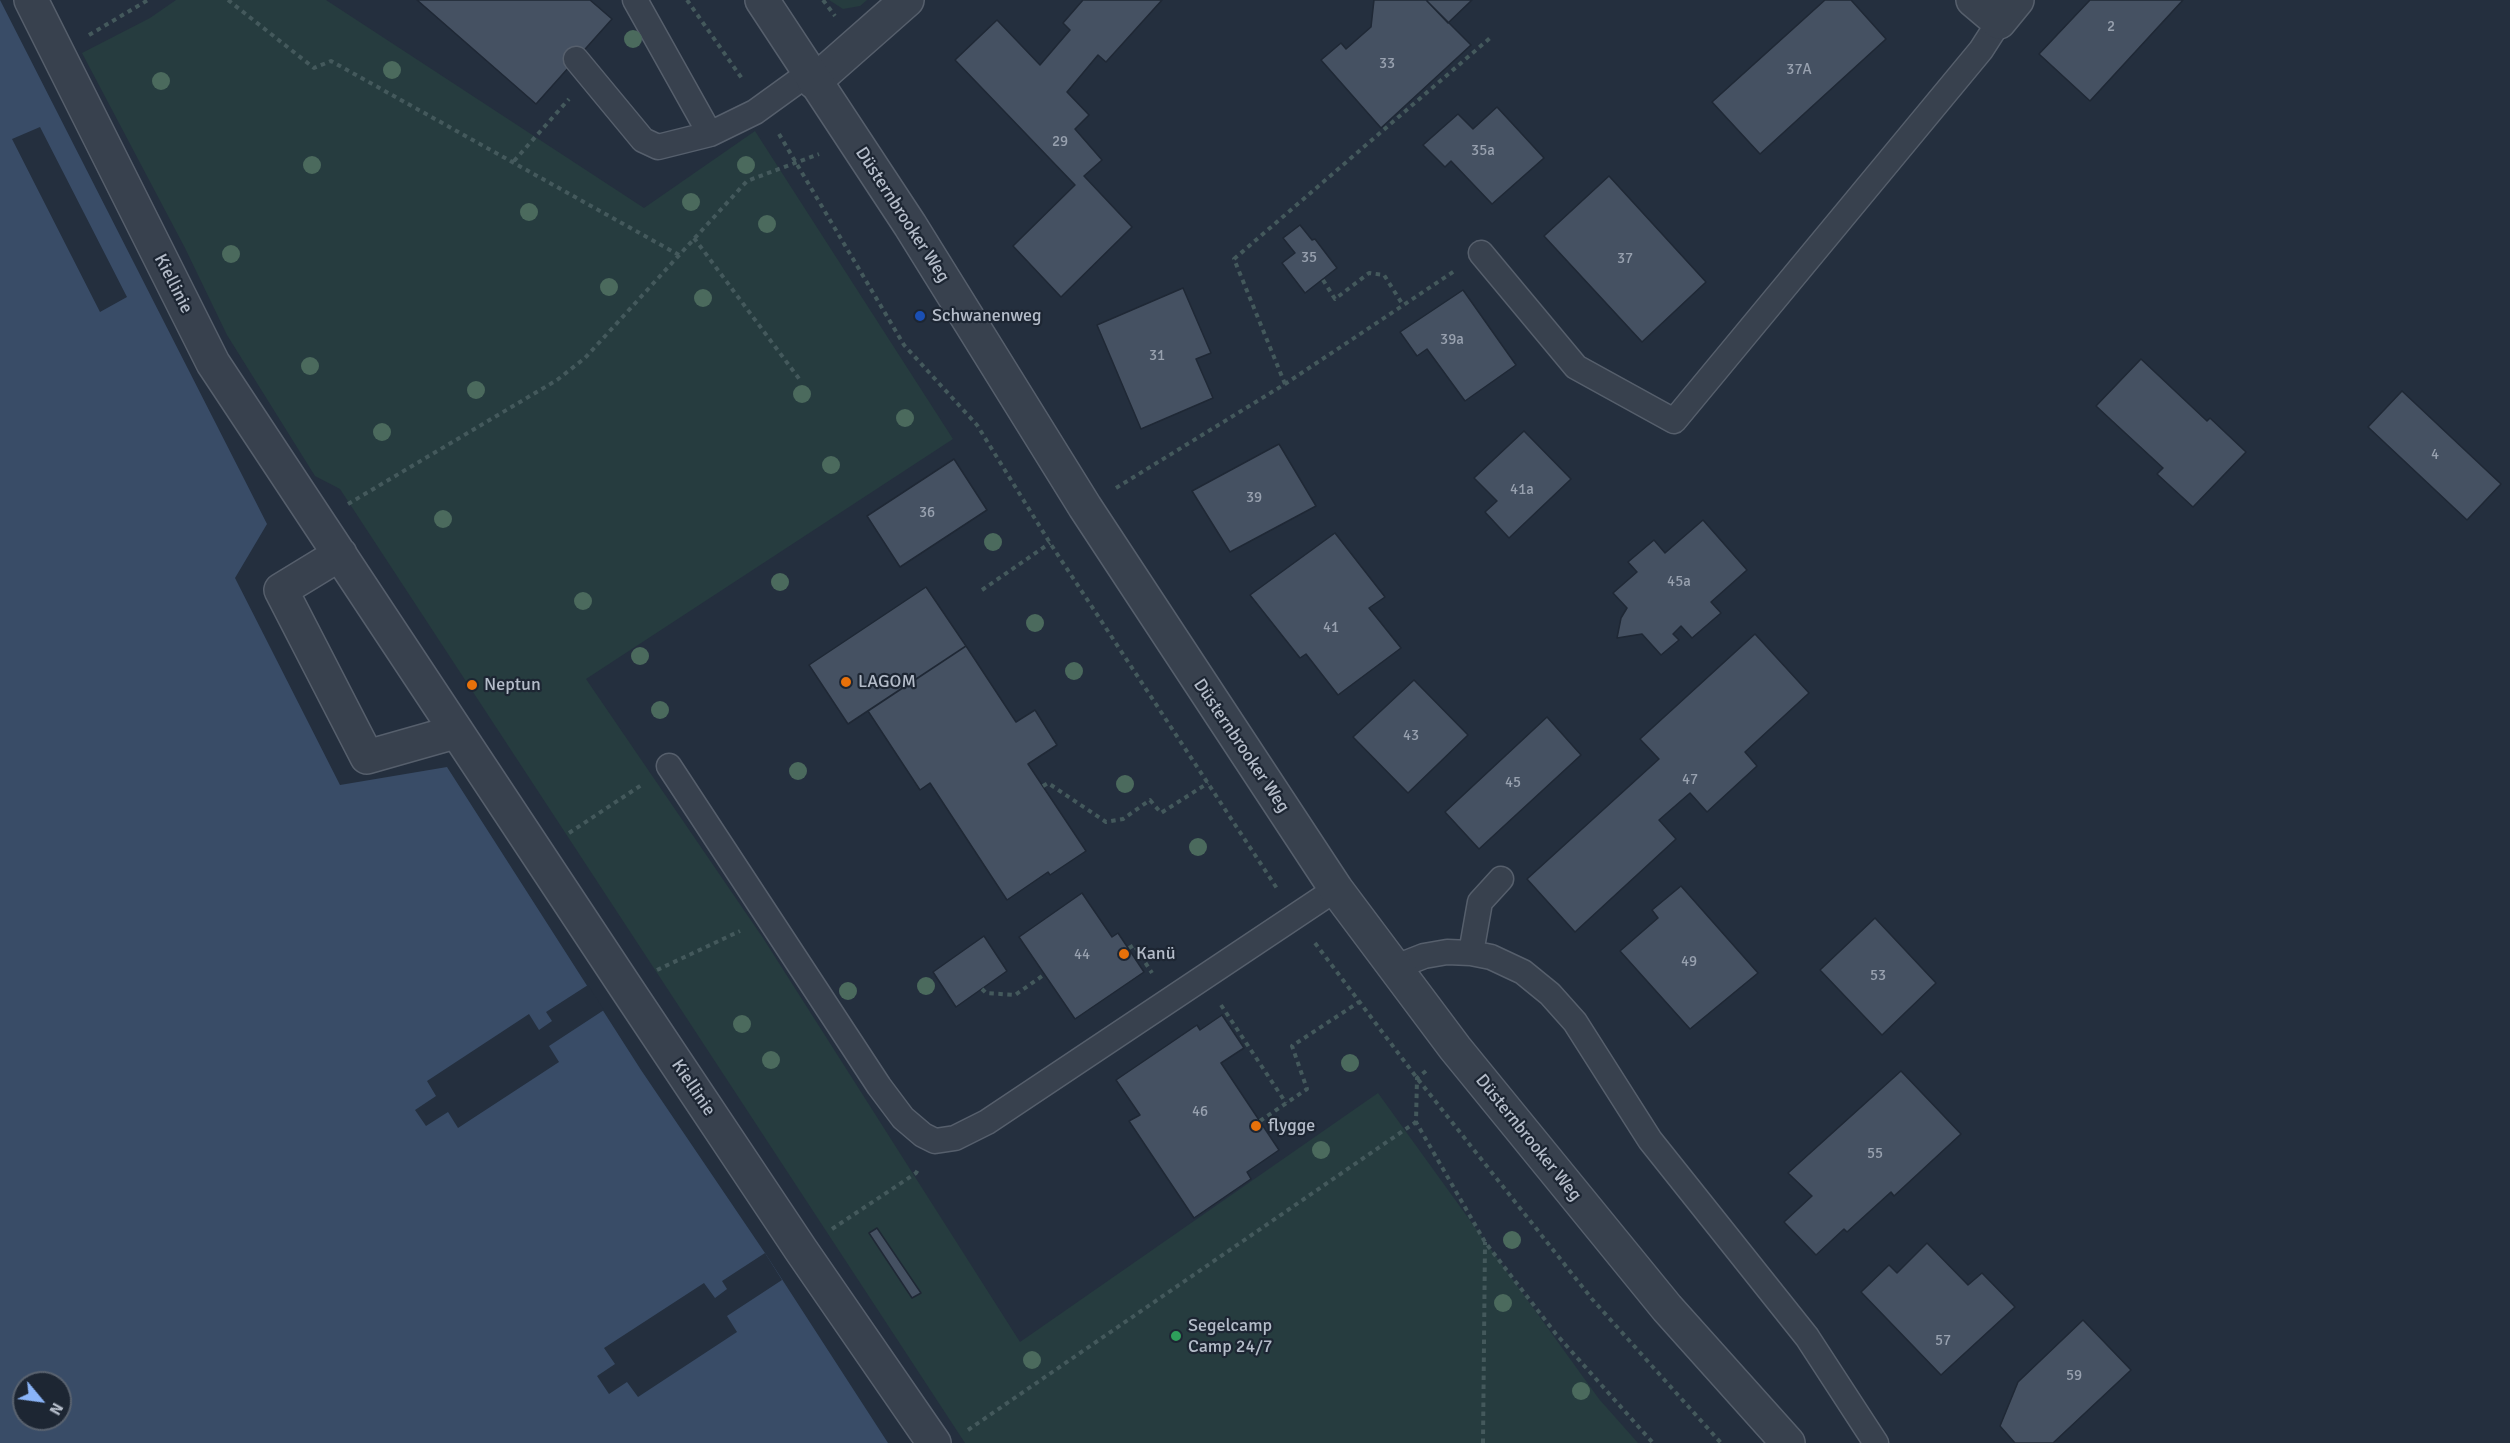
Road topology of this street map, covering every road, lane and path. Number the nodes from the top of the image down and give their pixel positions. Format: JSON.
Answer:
{"nodes":[{"id":1,"x":31,"y":0,"type":"edge"},
{"id":2,"x":148,"y":0,"type":"edge"},
{"id":3,"x":228,"y":0,"type":"edge"},
{"id":4,"x":635,"y":0,"type":"edge"},
{"id":5,"x":762,"y":0,"type":"edge"},
{"id":6,"x":908,"y":0,"type":"edge"},
{"id":7,"x":1973,"y":0,"type":"edge"},
{"id":8,"x":2008,"y":11,"type":"edge"},
{"id":9,"x":1490,"y":38,"type":"dead end"},
{"id":10,"x":57,"y":55,"type":"junction"},
{"id":11,"x":583,"y":67,"type":"joint"},
{"id":12,"x":811,"y":78,"type":"junction"},
{"id":13,"x":710,"y":134,"type":"junction"},
{"id":14,"x":854,"y":141,"type":"junction"},
{"id":15,"x":514,"y":161,"type":"junction"},
{"id":16,"x":694,"y":238,"type":"junction"},
{"id":17,"x":1481,"y":253,"type":"joint"},
{"id":18,"x":679,"y":255,"type":"junction"},
{"id":19,"x":1323,"y":280,"type":"dead end"},
{"id":20,"x":1403,"y":305,"type":"junction"},
{"id":21,"x":800,"y":380,"type":"dead end"},
{"id":22,"x":1284,"y":384,"type":"junction"},
{"id":23,"x":1085,"y":507,"type":"junction"},
{"id":24,"x":317,"y":522,"type":"junction"},
{"id":25,"x":1050,"y":543,"type":"dead end"},
{"id":26,"x":340,"y":554,"type":"junction"},
{"id":27,"x":982,"y":590,"type":"dead end"},
{"id":28,"x":455,"y":732,"type":"junction"},
{"id":29,"x":669,"y":766,"type":"joint"},
{"id":30,"x":1208,"y":783,"type":"dead end"},
{"id":31,"x":1043,"y":786,"type":"dead end"},
{"id":32,"x":538,"y":852,"type":"junction"},
{"id":33,"x":1501,"y":879,"type":"dead end"},
{"id":34,"x":1336,"y":889,"type":"junction"},
{"id":35,"x":767,"y":916,"type":"junction"},
{"id":36,"x":1129,"y":948,"type":"dead end"},
{"id":37,"x":1471,"y":953,"type":"junction"},
{"id":38,"x":1396,"y":967,"type":"junction"},
{"id":39,"x":1044,"y":974,"type":"dead end"},
{"id":40,"x":1203,"y":977,"type":"junction"},
{"id":41,"x":624,"y":986,"type":"junction"},
{"id":42,"x":982,"y":988,"type":"dead end"},
{"id":43,"x":1169,"y":999,"type":"junction"},
{"id":44,"x":1359,"y":1002,"type":"dead end"},
{"id":45,"x":1455,"y":1048,"type":"junction"},
{"id":46,"x":1286,"y":1104,"type":"junction"},
{"id":47,"x":1260,"y":1121,"type":"dead end"},
{"id":48,"x":1416,"y":1122,"type":"junction"},
{"id":49,"x":935,"y":1141,"type":"junction"},
{"id":50,"x":1485,"y":1242,"type":"junction"},
{"id":51,"x":801,"y":1250,"type":"junction"},
{"id":52,"x":947,"y":1439,"type":"edge"},
{"id":53,"x":1483,"y":1443,"type":"edge"},
{"id":54,"x":1653,"y":1443,"type":"edge"},
{"id":55,"x":1788,"y":1443,"type":"edge"},
{"id":56,"x":1876,"y":1443,"type":"edge"}],
"edges":[{"from":1,"to":10,"type":"street","name":"Kiellinie"},
{"from":2,"to":10,"type":"path"},
{"from":3,"to":15,"type":"path"},
{"from":4,"to":13,"type":"lane"},
{"from":5,"to":12,"type":"street","name":"Düsternbrooker Weg"},
{"from":6,"to":12,"type":"street"},
{"from":7,"to":8,"type":"street"},
{"from":8,"to":17,"type":"lane"},
{"from":9,"to":22,"type":"path"},
{"from":10,"to":24,"type":"street","name":"Kiellinie"},
{"from":11,"to":13,"type":"lane"},
{"from":11,"to":15,"type":"path"},
{"from":12,"to":13,"type":"lane"},
{"from":12,"to":14,"type":"street","name":"Düsternbrooker Weg"},
{"from":14,"to":16,"type":"path"},
{"from":14,"to":23,"type":"street","name":"Düsternbrooker Weg"},
{"from":15,"to":18,"type":"path"},
{"from":16,"to":18,"type":"path"},
{"from":16,"to":21,"type":"path"},
{"from":17,"to":20,"type":"path"},
{"from":18,"to":24,"type":"path"},
{"from":19,"to":20,"type":"path"},
{"from":20,"to":22,"type":"path"},
{"from":22,"to":23,"type":"path"},
{"from":23,"to":34,"type":"street","name":"Düsternbrooker Weg"},
{"from":24,"to":26,"type":"street","name":"Kiellinie"},
{"from":25,"to":27,"type":"path"},
{"from":26,"to":28,"type":"street","name":"Kiellinie"},
{"from":26,"to":28,"type":"street"},
{"from":28,"to":32,"type":"street","name":"Kiellinie"},
{"from":29,"to":32,"type":"path"},
{"from":29,"to":35,"type":"lane"},
{"from":30,"to":31,"type":"path"},
{"from":32,"to":41,"type":"street","name":"Kiellinie"},
{"from":33,"to":37,"type":"lane"},
{"from":34,"to":38,"type":"street","name":"Düsternbrooker Weg"},
{"from":34,"to":40,"type":"lane"},
{"from":35,"to":41,"type":"path"},
{"from":35,"to":49,"type":"lane"},
{"from":36,"to":43,"type":"path"},
{"from":37,"to":38,"type":"lane"},
{"from":37,"to":56,"type":"lane"},
{"from":38,"to":45,"type":"street","name":"Düsternbrooker Weg"},
{"from":39,"to":42,"type":"path"},
{"from":40,"to":43,"type":"lane"},
{"from":40,"to":46,"type":"path"},
{"from":41,"to":51,"type":"street","name":"Kiellinie"},
{"from":43,"to":49,"type":"lane"},
{"from":44,"to":46,"type":"path"},
{"from":45,"to":48,"type":"path"},
{"from":45,"to":55,"type":"street","name":"Düsternbrooker Weg"},
{"from":46,"to":47,"type":"path"},
{"from":48,"to":50,"type":"path"},
{"from":48,"to":52,"type":"path"},
{"from":49,"to":51,"type":"path"},
{"from":50,"to":53,"type":"path"},
{"from":50,"to":54,"type":"path"},
{"from":51,"to":52,"type":"street","name":"Kiellinie"}]}
